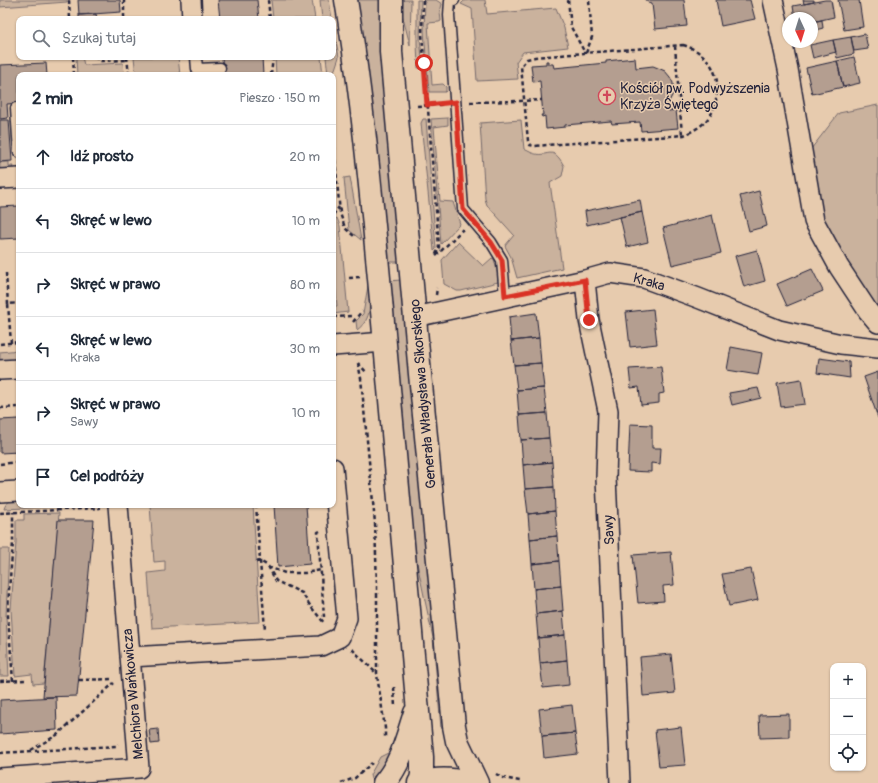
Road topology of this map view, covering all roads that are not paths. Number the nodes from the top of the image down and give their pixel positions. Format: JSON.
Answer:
{"nodes":[{"id":1,"x":191,"y":0,"type":"edge"},
{"id":2,"x":346,"y":0,"type":"edge"},
{"id":3,"x":391,"y":0,"type":"edge"},
{"id":4,"x":454,"y":0,"type":"edge"},
{"id":5,"x":773,"y":0,"type":"edge"},
{"id":6,"x":192,"y":16,"type":"edge"},
{"id":7,"x":196,"y":60,"type":"edge"},
{"id":8,"x":220,"y":68,"type":"dead end"},
{"id":9,"x":16,"y":178,"type":"edge"},
{"id":10,"x":0,"y":179,"type":"edge"},
{"id":11,"x":585,"y":280,"type":"junction"},
{"id":12,"x":505,"y":296,"type":"junction"},
{"id":13,"x":415,"y":317,"type":"junction"},
{"id":14,"x":878,"y":323,"type":"edge"},
{"id":15,"x":385,"y":342,"type":"junction"},
{"id":16,"x":336,"y":346,"type":"edge"},
{"id":17,"x":878,"y":348,"type":"edge"},
{"id":18,"x":16,"y":369,"type":"edge"},
{"id":19,"x":0,"y":370,"type":"edge"},
{"id":20,"x":16,"y":491,"type":"edge"},
{"id":21,"x":0,"y":492,"type":"edge"},
{"id":22,"x":336,"y":500,"type":"edge"},
{"id":23,"x":110,"y":508,"type":"edge"},
{"id":24,"x":130,"y":657,"type":"junction"},
{"id":25,"x":418,"y":706,"type":"junction"},
{"id":26,"x":0,"y":778,"type":"edge"},
{"id":27,"x":384,"y":783,"type":"edge"},
{"id":28,"x":420,"y":783,"type":"edge"},
{"id":29,"x":466,"y":783,"type":"edge"},
{"id":30,"x":477,"y":783,"type":"edge"},
{"id":31,"x":620,"y":783,"type":"edge"}],
"edges":[{"from":1,"to":6,"type":"street"},
{"from":2,"to":15,"type":"street"},
{"from":3,"to":13,"type":"street","name":"Generała Władysława Sikorskiego"},
{"from":4,"to":12,"type":"lane"},
{"from":5,"to":14,"type":"street"},
{"from":7,"to":8,"type":"lane"},
{"from":9,"to":10,"type":"street"},
{"from":11,"to":12,"type":"street","name":"Kraka"},
{"from":11,"to":17,"type":"street","name":"Kraka"},
{"from":11,"to":31,"type":"street","name":"Sawy"},
{"from":12,"to":13,"type":"street","name":"Kraka"},
{"from":13,"to":30,"type":"street","name":"Generała Władysława Sikorskiego"},
{"from":15,"to":16,"type":"street"},
{"from":15,"to":25,"type":"street"},
{"from":18,"to":19,"type":"street"},
{"from":20,"to":21,"type":"street"},
{"from":22,"to":24,"type":"street"},
{"from":23,"to":24,"type":"street","name":"Melchiora Wańkowicza"},
{"from":24,"to":26,"type":"street","name":"Melchiora Wańkowicza"},
{"from":25,"to":27,"type":"street"},
{"from":25,"to":28,"type":"street"},
{"from":28,"to":29,"type":"street"}]}
